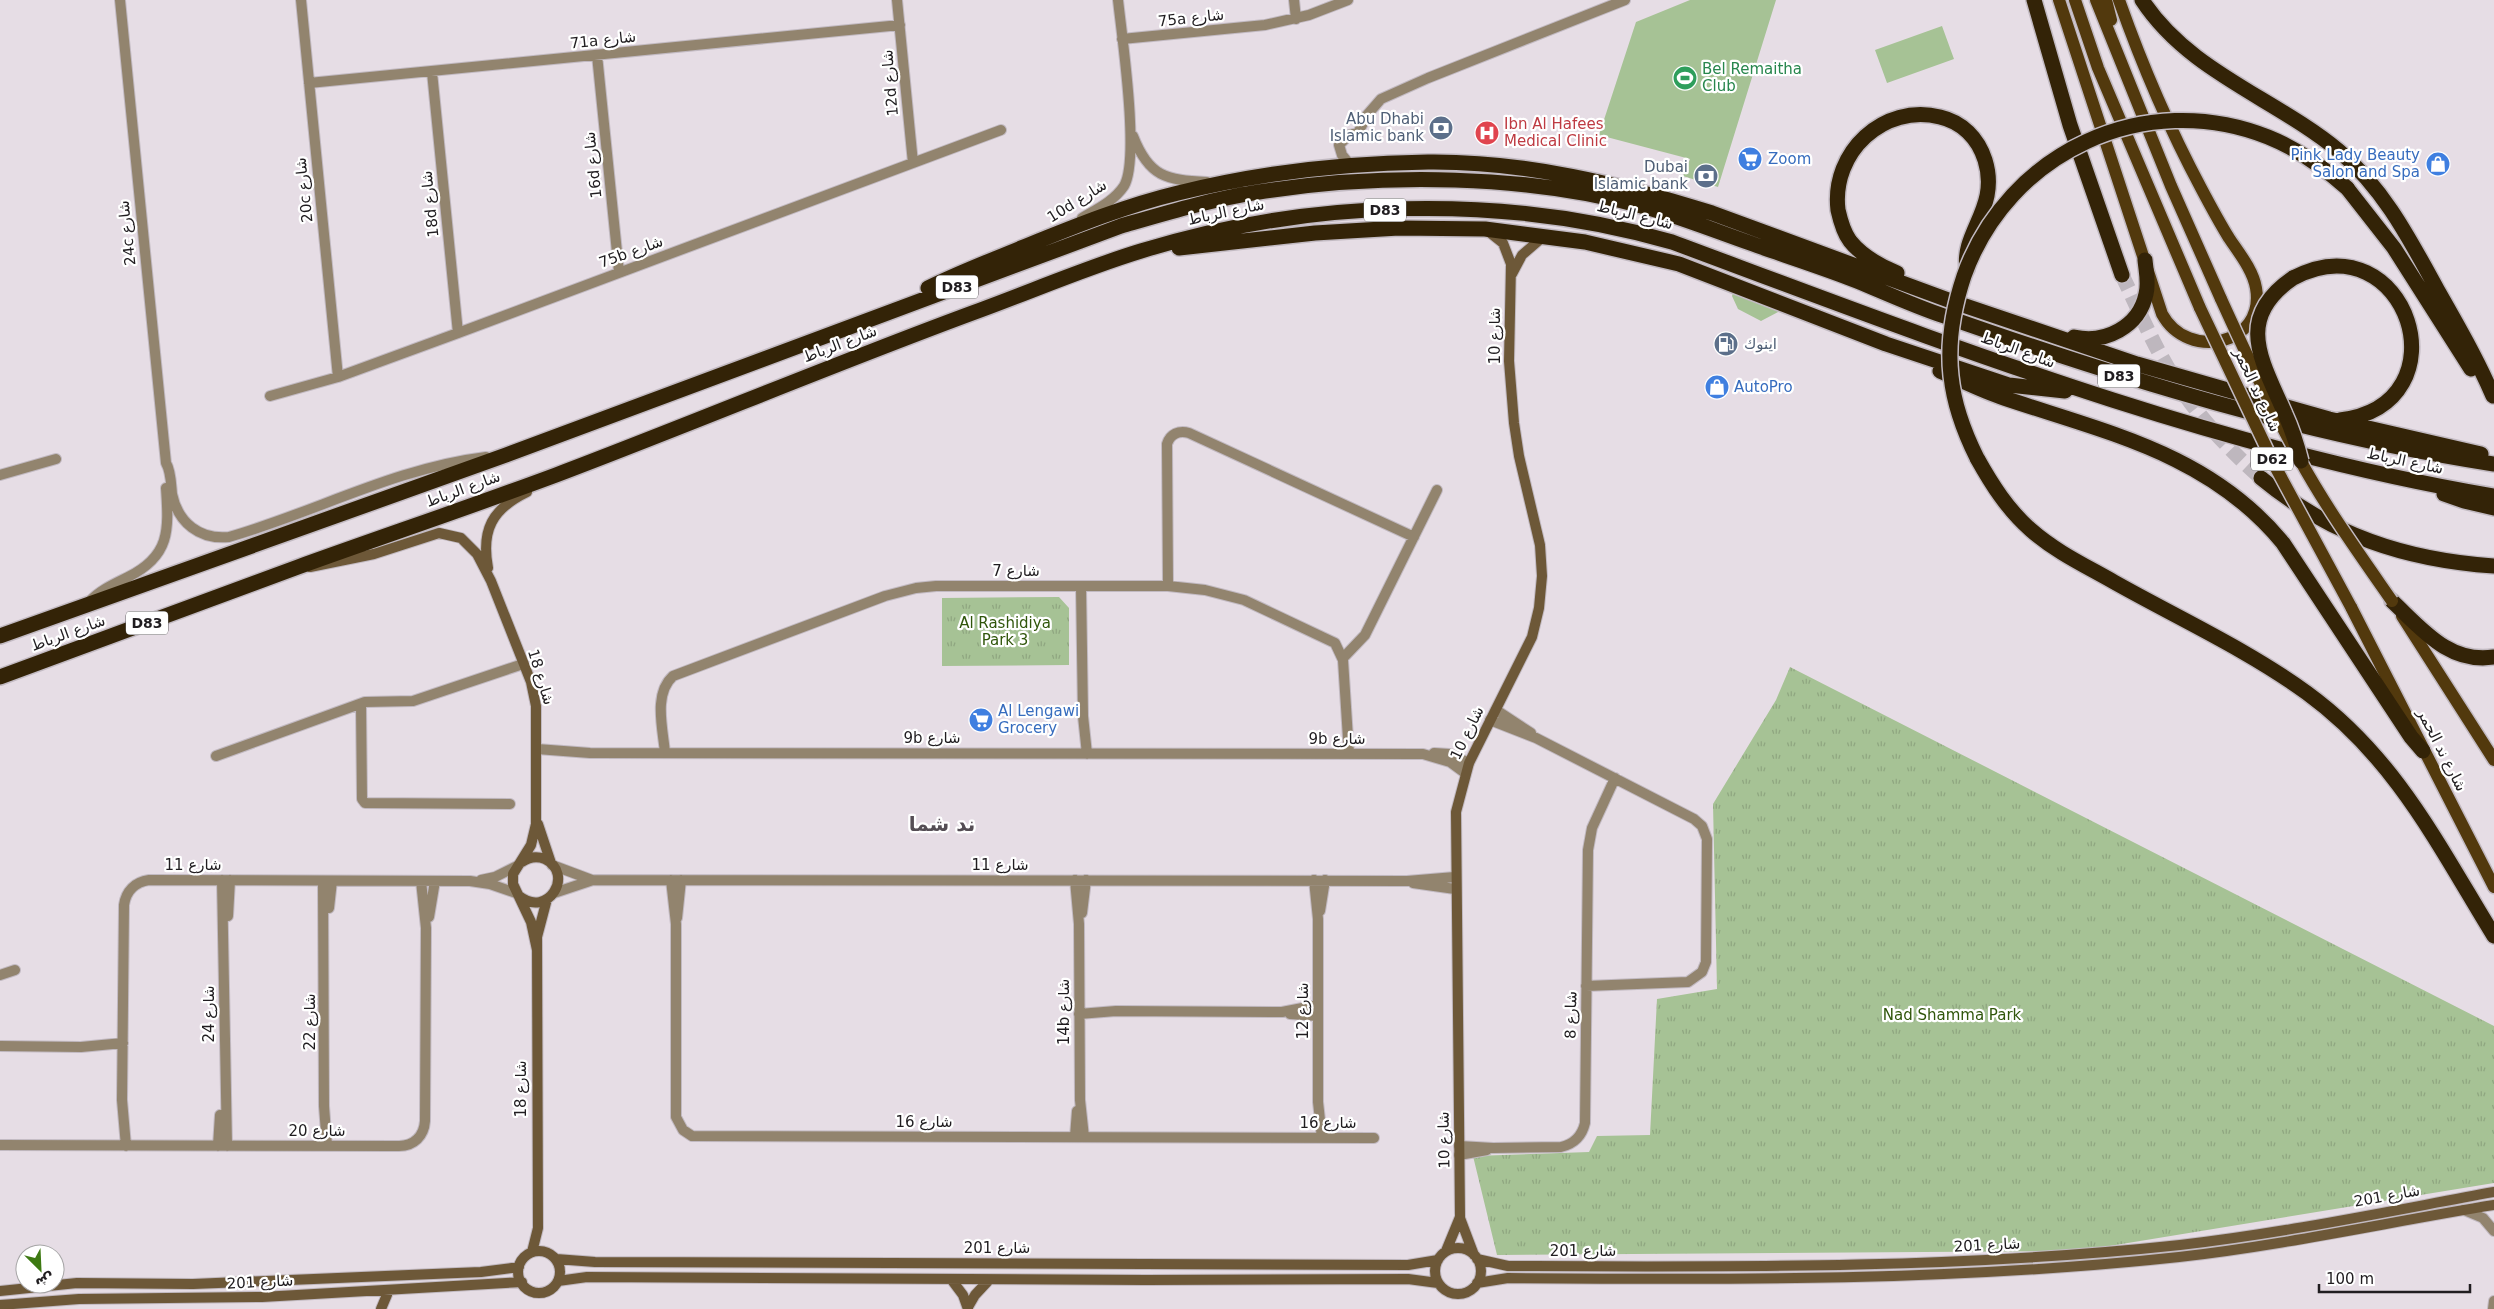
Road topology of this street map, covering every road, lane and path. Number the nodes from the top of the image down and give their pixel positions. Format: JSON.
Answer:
{"nodes":[{"id":1,"x":120,"y":0,"type":"edge"},
{"id":2,"x":301,"y":0,"type":"edge"},
{"id":3,"x":897,"y":0,"type":"edge"},
{"id":4,"x":1118,"y":0,"type":"edge"},
{"id":5,"x":1294,"y":0,"type":"edge"},
{"id":6,"x":1348,"y":0,"type":"edge"},
{"id":7,"x":1625,"y":0,"type":"edge"},
{"id":8,"x":2034,"y":0,"type":"edge"},
{"id":9,"x":2059,"y":0,"type":"edge"},
{"id":10,"x":2075,"y":0,"type":"edge"},
{"id":11,"x":2096,"y":0,"type":"edge"},
{"id":12,"x":2106,"y":0,"type":"edge"},
{"id":13,"x":2119,"y":0,"type":"edge"},
{"id":14,"x":2142,"y":0,"type":"edge"},
{"id":15,"x":1296,"y":19,"type":"junction"},
{"id":16,"x":900,"y":25,"type":"junction"},
{"id":17,"x":1122,"y":39,"type":"junction"},
{"id":18,"x":597,"y":55,"type":"junction"},
{"id":19,"x":2118,"y":56,"type":"junction"},
{"id":20,"x":432,"y":72,"type":"junction"},
{"id":21,"x":309,"y":83,"type":"junction"},
{"id":22,"x":1130,"y":128,"type":"junction"},
{"id":23,"x":1001,"y":130,"type":"dead end"},
{"id":24,"x":913,"y":163,"type":"junction"},
{"id":25,"x":1351,"y":166,"type":"junction"},
{"id":26,"x":1222,"y":183,"type":"junction"},
{"id":27,"x":1485,"y":229,"type":"junction"},
{"id":28,"x":1545,"y":236,"type":"junction"},
{"id":29,"x":1046,"y":238,"type":"junction"},
{"id":30,"x":1138,"y":252,"type":"junction"},
{"id":31,"x":2145,"y":260,"type":"junction"},
{"id":32,"x":1967,"y":269,"type":"junction"},
{"id":33,"x":619,"y":272,"type":"junction"},
{"id":34,"x":1511,"y":274,"type":"junction"},
{"id":35,"x":2122,"y":275,"type":"tunnel mouth"},
{"id":36,"x":1951,"y":301,"type":"junction"},
{"id":37,"x":859,"y":323,"type":"junction"},
{"id":38,"x":458,"y":333,"type":"junction"},
{"id":39,"x":2042,"y":333,"type":"junction"},
{"id":40,"x":1893,"y":346,"type":"junction"},
{"id":41,"x":338,"y":377,"type":"junction"},
{"id":42,"x":2081,"y":391,"type":"junction"},
{"id":43,"x":270,"y":396,"type":"dead end"},
{"id":44,"x":2494,"y":397,"type":"edge"},
{"id":45,"x":2329,"y":419,"type":"junction"},
{"id":46,"x":506,"y":455,"type":"junction"},
{"id":47,"x":56,"y":459,"type":"dead end"},
{"id":48,"x":2494,"y":459,"type":"edge"},
{"id":49,"x":2300,"y":461,"type":"junction"},
{"id":50,"x":166,"y":463,"type":"junction"},
{"id":51,"x":2494,"y":464,"type":"edge"},
{"id":52,"x":0,"y":475,"type":"edge"},
{"id":53,"x":555,"y":475,"type":"junction"},
{"id":54,"x":2261,"y":478,"type":"tunnel mouth"},
{"id":55,"x":2414,"y":482,"type":"junction"},
{"id":56,"x":1437,"y":490,"type":"dead end"},
{"id":57,"x":2494,"y":496,"type":"edge"},
{"id":58,"x":2494,"y":508,"type":"edge"},
{"id":59,"x":1414,"y":537,"type":"junction"},
{"id":60,"x":2494,"y":566,"type":"edge"},
{"id":61,"x":294,"y":568,"type":"junction"},
{"id":62,"x":491,"y":581,"type":"junction"},
{"id":63,"x":1085,"y":586,"type":"junction"},
{"id":64,"x":1168,"y":586,"type":"junction"},
{"id":65,"x":2392,"y":601,"type":"junction"},
{"id":66,"x":87,"y":604,"type":"junction"},
{"id":67,"x":1365,"y":635,"type":"junction"},
{"id":68,"x":0,"y":636,"type":"edge"},
{"id":69,"x":1337,"y":646,"type":"junction"},
{"id":70,"x":2494,"y":657,"type":"edge"},
{"id":71,"x":1343,"y":658,"type":"junction"},
{"id":72,"x":524,"y":664,"type":"junction"},
{"id":73,"x":0,"y":677,"type":"edge"},
{"id":74,"x":361,"y":704,"type":"junction"},
{"id":75,"x":1496,"y":710,"type":"junction"},
{"id":76,"x":1490,"y":720,"type":"junction"},
{"id":77,"x":1536,"y":738,"type":"junction"},
{"id":78,"x":2424,"y":751,"type":"junction"},
{"id":79,"x":538,"y":752,"type":"junction"},
{"id":80,"x":661,"y":753,"type":"junction"},
{"id":81,"x":1083,"y":754,"type":"junction"},
{"id":82,"x":1345,"y":754,"type":"junction"},
{"id":83,"x":1424,"y":754,"type":"junction"},
{"id":84,"x":216,"y":756,"type":"dead end"},
{"id":85,"x":2494,"y":760,"type":"edge"},
{"id":86,"x":1469,"y":762,"type":"junction"},
{"id":87,"x":1465,"y":773,"type":"junction"},
{"id":88,"x":1618,"y":779,"type":"junction"},
{"id":89,"x":510,"y":804,"type":"dead end"},
{"id":90,"x":537,"y":816,"type":"junction"},
{"id":91,"x":519,"y":864,"type":"junction"},
{"id":92,"x":551,"y":864,"type":"junction"},
{"id":93,"x":1455,"y":877,"type":"junction"},
{"id":94,"x":226,"y":880,"type":"junction"},
{"id":95,"x":593,"y":880,"type":"junction"},
{"id":96,"x":676,"y":880,"type":"junction"},
{"id":97,"x":1075,"y":880,"type":"junction"},
{"id":98,"x":1086,"y":880,"type":"junction"},
{"id":99,"x":1314,"y":880,"type":"junction"},
{"id":100,"x":1325,"y":880,"type":"junction"},
{"id":101,"x":328,"y":881,"type":"junction"},
{"id":102,"x":421,"y":881,"type":"junction"},
{"id":103,"x":435,"y":881,"type":"junction"},
{"id":104,"x":470,"y":881,"type":"junction"},
{"id":105,"x":1407,"y":881,"type":"junction"},
{"id":106,"x":2494,"y":887,"type":"edge"},
{"id":107,"x":1455,"y":889,"type":"junction"},
{"id":108,"x":517,"y":894,"type":"junction"},
{"id":109,"x":550,"y":896,"type":"junction"},
{"id":110,"x":1318,"y":919,"type":"junction"},
{"id":111,"x":1079,"y":924,"type":"junction"},
{"id":112,"x":426,"y":928,"type":"junction"},
{"id":113,"x":2494,"y":936,"type":"edge"},
{"id":114,"x":537,"y":950,"type":"junction"},
{"id":115,"x":15,"y":970,"type":"dead end"},
{"id":116,"x":0,"y":975,"type":"edge"},
{"id":117,"x":1586,"y":983,"type":"junction"},
{"id":118,"x":1318,"y":1005,"type":"junction"},
{"id":119,"x":1079,"y":1010,"type":"junction"},
{"id":120,"x":1282,"y":1012,"type":"junction"},
{"id":121,"x":1318,"y":1016,"type":"junction"},
{"id":122,"x":0,"y":1046,"type":"edge"},
{"id":123,"x":123,"y":1047,"type":"junction"},
{"id":124,"x":1079,"y":1137,"type":"junction"},
{"id":125,"x":1318,"y":1138,"type":"junction"},
{"id":126,"x":1374,"y":1138,"type":"dead end"},
{"id":127,"x":0,"y":1145,"type":"edge"},
{"id":128,"x":122,"y":1146,"type":"junction"},
{"id":129,"x":223,"y":1146,"type":"junction"},
{"id":130,"x":324,"y":1146,"type":"junction"},
{"id":131,"x":1459,"y":1150,"type":"junction"},
{"id":132,"x":2494,"y":1192,"type":"edge"},
{"id":133,"x":2494,"y":1205,"type":"edge"},
{"id":134,"x":2464,"y":1210,"type":"junction"},
{"id":135,"x":1460,"y":1217,"type":"junction"},
{"id":136,"x":538,"y":1228,"type":"junction"},
{"id":137,"x":2494,"y":1231,"type":"edge"},
{"id":138,"x":1446,"y":1251,"type":"junction"},
{"id":139,"x":532,"y":1252,"type":"junction"},
{"id":140,"x":552,"y":1256,"type":"junction"},
{"id":141,"x":1475,"y":1257,"type":"junction"},
{"id":142,"x":1438,"y":1260,"type":"junction"},
{"id":143,"x":519,"y":1267,"type":"junction"},
{"id":144,"x":951,"y":1280,"type":"junction"},
{"id":145,"x":989,"y":1280,"type":"junction"},
{"id":146,"x":558,"y":1281,"type":"junction"},
{"id":147,"x":522,"y":1282,"type":"junction"},
{"id":148,"x":1438,"y":1283,"type":"junction"},
{"id":149,"x":1477,"y":1283,"type":"junction"},
{"id":150,"x":376,"y":1290,"type":"junction"},
{"id":151,"x":389,"y":1290,"type":"junction"},
{"id":152,"x":0,"y":1291,"type":"edge"},
{"id":153,"x":2494,"y":1301,"type":"edge"},
{"id":154,"x":0,"y":1305,"type":"edge"},
{"id":155,"x":968,"y":1308,"type":"edge"},
{"id":156,"x":381,"y":1309,"type":"edge"},
{"id":157,"x":2493,"y":1309,"type":"edge"}],
"edges":[{"from":1,"to":50,"type":"street","name":"24c شارع"},
{"from":2,"to":21,"type":"street","name":"20c شارع"},
{"from":3,"to":16,"type":"street","name":"12d شارع"},
{"from":4,"to":17,"type":"street","name":"10d شارع"},
{"from":5,"to":15,"type":"street"},
{"from":6,"to":15,"type":"street","name":"75a شارع"},
{"from":7,"to":25,"type":"street"},
{"from":8,"to":35,"type":"highway"},
{"from":9,"to":31,"type":"main road"},
{"from":10,"to":78,"type":"main road","name":"شارع ند الحمر","number":"D62","bridge":true},
{"from":11,"to":19,"type":"main road","name":"شارع ند الحمر","number":"D62"},
{"from":12,"to":19,"type":"main road"},
{"from":13,"to":31,"type":"main road"},
{"from":14,"to":44,"type":"highway"},
{"from":15,"to":17,"type":"street","name":"75a شارع"},
{"from":16,"to":18,"type":"street","name":"71a شارع"},
{"from":16,"to":24,"type":"street","name":"12d شارع"},
{"from":17,"to":22,"type":"street","name":"10d شارع"},
{"from":18,"to":20,"type":"street","name":"71a شارع"},
{"from":18,"to":33,"type":"street","name":"16d شارع"},
{"from":19,"to":49,"type":"main road","name":"شارع ند الحمر","number":"D62","bridge":true},
{"from":20,"to":21,"type":"street","name":"71a شارع"},
{"from":20,"to":38,"type":"street","name":"18d شارع"},
{"from":21,"to":41,"type":"street","name":"20c شارع"},
{"from":22,"to":26,"type":"street","name":"10d شارع"},
{"from":22,"to":29,"type":"street","name":"10d شارع"},
{"from":23,"to":24,"type":"street","name":"75b شارع"},
{"from":24,"to":33,"type":"street","name":"75b شارع"},
{"from":25,"to":26,"type":"highway"},
{"from":25,"to":36,"type":"highway"},
{"from":26,"to":29,"type":"highway"},
{"from":27,"to":28,"type":"highway"},
{"from":27,"to":30,"type":"highway"},
{"from":27,"to":34,"type":"street","name":"شارع 10"},
{"from":28,"to":34,"type":"street"},
{"from":28,"to":40,"type":"highway"},
{"from":29,"to":37,"type":"highway"},
{"from":30,"to":42,"type":"highway","name":"شارع الرباط","number":"D83"},
{"from":30,"to":53,"type":"highway","name":"شارع الرباط","number":"D83"},
{"from":31,"to":39,"type":"highway"},
{"from":32,"to":36,"type":"highway"},
{"from":32,"to":44,"type":"highway","bridge":true},
{"from":32,"to":113,"type":"highway","bridge":true},
{"from":33,"to":38,"type":"street","name":"75b شارع"},
{"from":34,"to":75,"type":"street","name":"شارع 10"},
{"from":36,"to":39,"type":"highway"},
{"from":37,"to":46,"type":"highway","name":"شارع الرباط","number":"D83"},
{"from":37,"to":51,"type":"highway","name":"شارع الرباط","number":"D83"},
{"from":38,"to":41,"type":"street","name":"75b شارع"},
{"from":39,"to":45,"type":"highway"},
{"from":40,"to":42,"type":"highway"},
{"from":40,"to":78,"type":"highway"},
{"from":41,"to":43,"type":"street","name":"75b شارع"},
{"from":42,"to":55,"type":"highway","name":"شارع الرباط","number":"D83"},
{"from":45,"to":48,"type":"highway"},
{"from":45,"to":49,"type":"highway","bridge":true},
{"from":46,"to":50,"type":"street","name":"24c شارع"},
{"from":46,"to":66,"type":"highway","name":"شارع الرباط","number":"D83"},
{"from":47,"to":52,"type":"street"},
{"from":49,"to":65,"type":"main road","name":"شارع ند الحمر","number":"D62","bridge":true},
{"from":50,"to":66,"type":"street","name":"24c شارع"},
{"from":53,"to":61,"type":"highway","name":"شارع الرباط","number":"D83"},
{"from":53,"to":62,"type":"street","name":"شارع 18"},
{"from":54,"to":60,"type":"highway"},
{"from":55,"to":57,"type":"highway","name":"شارع الرباط","number":"D83"},
{"from":55,"to":58,"type":"highway"},
{"from":56,"to":59,"type":"street"},
{"from":59,"to":64,"type":"street"},
{"from":59,"to":67,"type":"street"},
{"from":61,"to":62,"type":"street","name":"شارع 18"},
{"from":61,"to":73,"type":"highway","name":"شارع الرباط","number":"D83"},
{"from":62,"to":72,"type":"street","name":"شارع 18"},
{"from":63,"to":64,"type":"street","name":"شارع 7"},
{"from":63,"to":80,"type":"street","name":"شارع 7"},
{"from":63,"to":81,"type":"street"},
{"from":64,"to":69,"type":"street","name":"شارع 7"},
{"from":65,"to":70,"type":"highway"},
{"from":65,"to":85,"type":"main road","name":"شارع ند الحمر","number":"D62"},
{"from":66,"to":68,"type":"highway","name":"شارع الرباط","number":"D83"},
{"from":67,"to":69,"type":"street"},
{"from":67,"to":71,"type":"street"},
{"from":69,"to":71,"type":"street"},
{"from":71,"to":82,"type":"street"},
{"from":72,"to":74,"type":"street"},
{"from":72,"to":79,"type":"street","name":"شارع 18"},
{"from":74,"to":84,"type":"street"},
{"from":74,"to":89,"type":"street"},
{"from":75,"to":76,"type":"street","name":"شارع 10"},
{"from":75,"to":77,"type":"street"},
{"from":76,"to":77,"type":"street"},
{"from":76,"to":86,"type":"street","name":"شارع 10"},
{"from":77,"to":88,"type":"street"},
{"from":78,"to":106,"type":"main road","name":"شارع ند الحمر","number":"D62"},
{"from":79,"to":80,"type":"street","name":"9b شارع"},
{"from":79,"to":90,"type":"street","name":"شارع 18"},
{"from":80,"to":81,"type":"street","name":"9b شارع"},
{"from":81,"to":82,"type":"street","name":"9b شارع"},
{"from":82,"to":83,"type":"street","name":"9b شارع"},
{"from":83,"to":86,"type":"street","name":"9b شارع"},
{"from":83,"to":87,"type":"street","name":"9b شارع"},
{"from":86,"to":87,"type":"street","name":"شارع 10"},
{"from":87,"to":93,"type":"street","name":"شارع 10"},
{"from":88,"to":117,"type":"street","name":"شارع 8"},
{"from":88,"to":117,"type":"street"},
{"from":90,"to":91,"type":"street","name":"شارع 18"},
{"from":90,"to":92,"type":"street","name":"شارع 18"},
{"from":91,"to":92,"type":"street"},
{"from":91,"to":104,"type":"street","name":"شارع 11"},
{"from":91,"to":108,"type":"street"},
{"from":92,"to":95,"type":"street","name":"شارع 11"},
{"from":92,"to":109,"type":"street"},
{"from":93,"to":105,"type":"street","name":"شارع 11"},
{"from":93,"to":107,"type":"street","name":"شارع 10"},
{"from":94,"to":101,"type":"street","name":"شارع 11"},
{"from":94,"to":123,"type":"street","name":"شارع 11"},
{"from":94,"to":129,"type":"street","name":"شارع 24"},
{"from":95,"to":96,"type":"street","name":"شارع 11"},
{"from":95,"to":109,"type":"street","name":"شارع 11"},
{"from":96,"to":97,"type":"street","name":"شارع 11"},
{"from":96,"to":124,"type":"street","name":"شارع 16"},
{"from":97,"to":98,"type":"street","name":"شارع 11"},
{"from":97,"to":111,"type":"street","name":"14b شارع"},
{"from":98,"to":99,"type":"street","name":"شارع 11"},
{"from":98,"to":111,"type":"street","name":"14b شارع"},
{"from":99,"to":100,"type":"street","name":"شارع 11"},
{"from":99,"to":110,"type":"street","name":"شارع 12"},
{"from":100,"to":105,"type":"street","name":"شارع 11"},
{"from":100,"to":110,"type":"street","name":"شارع 12"},
{"from":101,"to":102,"type":"street","name":"شارع 11"},
{"from":101,"to":130,"type":"street","name":"شارع 22"},
{"from":102,"to":103,"type":"street","name":"شارع 11"},
{"from":102,"to":112,"type":"street","name":"شارع 20"},
{"from":103,"to":104,"type":"street","name":"شارع 11"},
{"from":103,"to":112,"type":"street","name":"شارع 20"},
{"from":104,"to":108,"type":"street","name":"شارع 11"},
{"from":105,"to":107,"type":"street","name":"شارع 11"},
{"from":107,"to":131,"type":"street","name":"شارع 10"},
{"from":108,"to":109,"type":"street"},
{"from":108,"to":114,"type":"street","name":"شارع 18"},
{"from":109,"to":114,"type":"street","name":"شارع 18"},
{"from":110,"to":118,"type":"street","name":"شارع 12"},
{"from":111,"to":119,"type":"street","name":"14b شارع"},
{"from":112,"to":130,"type":"street","name":"شارع 20"},
{"from":114,"to":136,"type":"street","name":"شارع 18"},
{"from":115,"to":116,"type":"street"},
{"from":117,"to":131,"type":"street","name":"شارع 8"},
{"from":118,"to":120,"type":"street"},
{"from":118,"to":121,"type":"street","name":"شارع 12"},
{"from":119,"to":120,"type":"street"},
{"from":119,"to":124,"type":"street","name":"14b شارع"},
{"from":120,"to":121,"type":"street"},
{"from":121,"to":125,"type":"street","name":"شارع 12"},
{"from":122,"to":123,"type":"street"},
{"from":123,"to":128,"type":"street","name":"شارع 11"},
{"from":124,"to":125,"type":"street","name":"شارع 16"},
{"from":125,"to":126,"type":"street","name":"شارع 16"},
{"from":127,"to":128,"type":"street","name":"شارع 20"},
{"from":128,"to":129,"type":"street","name":"شارع 20"},
{"from":129,"to":130,"type":"street","name":"شارع 20"},
{"from":131,"to":135,"type":"street","name":"شارع 10"},
{"from":132,"to":141,"type":"street","name":"شارع 201"},
{"from":133,"to":134,"type":"street","name":"شارع 201"},
{"from":134,"to":137,"type":"street"},
{"from":134,"to":149,"type":"street","name":"شارع 201"},
{"from":135,"to":138,"type":"street","name":"شارع 10"},
{"from":135,"to":141,"type":"street","name":"شارع 10"},
{"from":136,"to":139,"type":"street","name":"شارع 18"},
{"from":136,"to":140,"type":"street","name":"شارع 18"},
{"from":138,"to":141,"type":"street"},
{"from":138,"to":142,"type":"street"},
{"from":139,"to":140,"type":"street"},
{"from":139,"to":143,"type":"street"},
{"from":140,"to":142,"type":"street","name":"شارع 201"},
{"from":140,"to":146,"type":"street"},
{"from":141,"to":149,"type":"street"},
{"from":142,"to":148,"type":"street"},
{"from":143,"to":147,"type":"street"},
{"from":143,"to":152,"type":"street","name":"شارع 201"},
{"from":144,"to":145,"type":"street"},
{"from":144,"to":146,"type":"street"},
{"from":144,"to":155,"type":"street"},
{"from":145,"to":148,"type":"street"},
{"from":145,"to":155,"type":"street"},
{"from":146,"to":147,"type":"street"},
{"from":147,"to":151,"type":"street","name":"شارع 201"},
{"from":148,"to":149,"type":"street"},
{"from":150,"to":151,"type":"street","name":"شارع 201"},
{"from":150,"to":154,"type":"street","name":"شارع 201"},
{"from":150,"to":156,"type":"street"},
{"from":151,"to":156,"type":"street"},
{"from":153,"to":157,"type":"street"}]}
